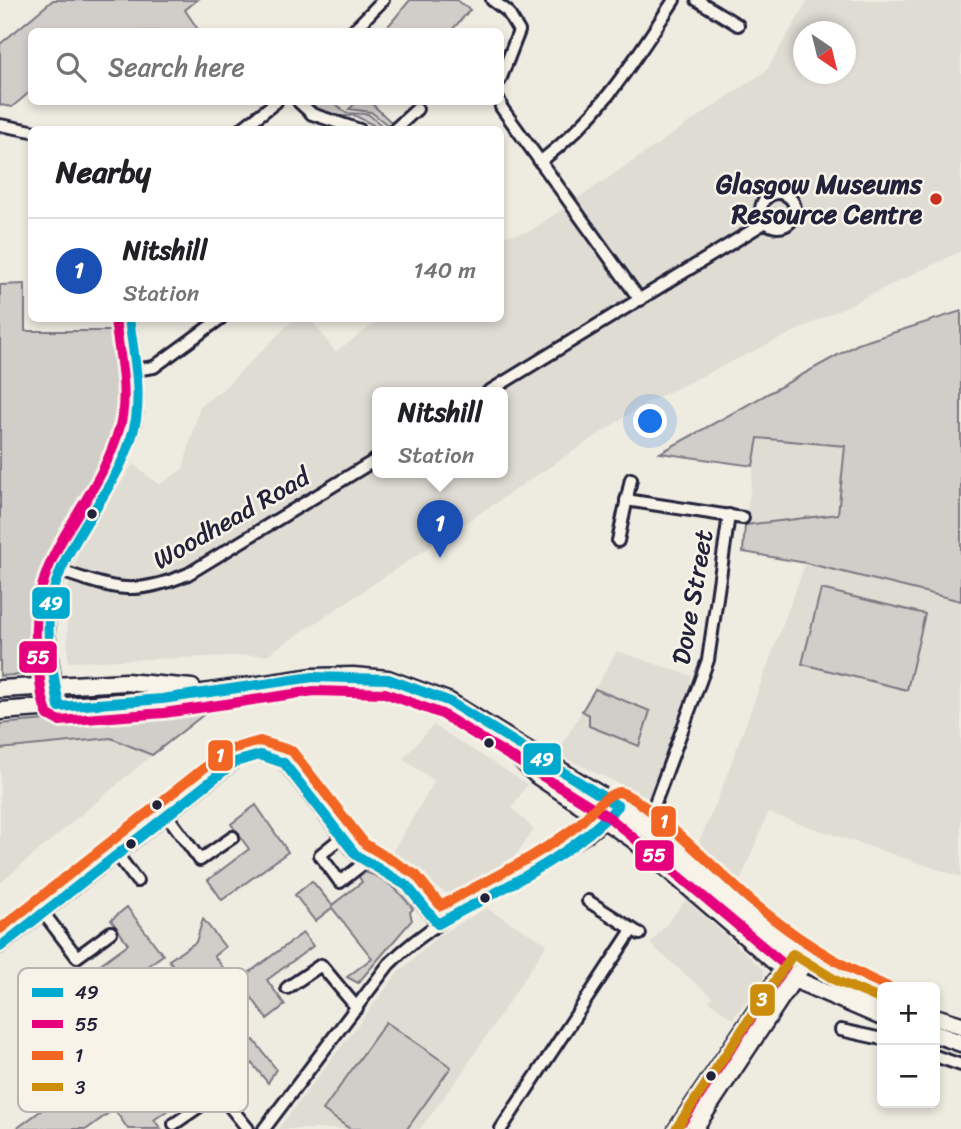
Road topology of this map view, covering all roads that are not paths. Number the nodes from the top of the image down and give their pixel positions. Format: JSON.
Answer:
{"nodes":[{"id":1,"x":383,"y":0,"type":"edge"},
{"id":2,"x":492,"y":0,"type":"edge"},
{"id":3,"x":674,"y":0,"type":"edge"},
{"id":4,"x":696,"y":0,"type":"edge"},
{"id":5,"x":737,"y":25,"type":"dead end"},
{"id":6,"x":356,"y":28,"type":"edge"},
{"id":7,"x":504,"y":70,"type":"edge"},
{"id":8,"x":272,"y":105,"type":"edge"},
{"id":9,"x":302,"y":105,"type":"edge"},
{"id":10,"x":502,"y":105,"type":"edge"},
{"id":11,"x":417,"y":109,"type":"dead end"},
{"id":12,"x":0,"y":125,"type":"edge"},
{"id":13,"x":245,"y":126,"type":"edge"},
{"id":14,"x":348,"y":126,"type":"edge"},
{"id":15,"x":398,"y":126,"type":"edge"},
{"id":16,"x":28,"y":130,"type":"edge"},
{"id":17,"x":540,"y":162,"type":"junction"},
{"id":18,"x":766,"y":222,"type":"dead end"},
{"id":19,"x":640,"y":300,"type":"junction"},
{"id":20,"x":129,"y":322,"type":"edge"},
{"id":21,"x":208,"y":323,"type":"edge"},
{"id":22,"x":134,"y":370,"type":"junction"},
{"id":23,"x":496,"y":387,"type":"edge"},
{"id":24,"x":372,"y":462,"type":"edge"},
{"id":25,"x":631,"y":479,"type":"dead end"},
{"id":26,"x":626,"y":500,"type":"junction"},
{"id":27,"x":729,"y":515,"type":"junction"},
{"id":28,"x":743,"y":518,"type":"dead end"},
{"id":29,"x":618,"y":541,"type":"dead end"},
{"id":30,"x":60,"y":572,"type":"junction"},
{"id":31,"x":56,"y":684,"type":"junction"},
{"id":32,"x":0,"y":689,"type":"edge"},
{"id":33,"x":212,"y":690,"type":"junction"},
{"id":34,"x":59,"y":707,"type":"junction"},
{"id":35,"x":0,"y":711,"type":"edge"},
{"id":36,"x":483,"y":724,"type":"junction"},
{"id":37,"x":618,"y":806,"type":"junction"},
{"id":38,"x":166,"y":814,"type":"junction"},
{"id":39,"x":606,"y":822,"type":"junction"},
{"id":40,"x":644,"y":825,"type":"junction"},
{"id":41,"x":233,"y":837,"type":"dead end"},
{"id":42,"x":341,"y":838,"type":"junction"},
{"id":43,"x":634,"y":839,"type":"junction"},
{"id":44,"x":117,"y":853,"type":"junction"},
{"id":45,"x":367,"y":861,"type":"junction"},
{"id":46,"x":138,"y":881,"type":"dead end"},
{"id":47,"x":588,"y":901,"type":"dead end"},
{"id":48,"x":41,"y":911,"type":"junction"},
{"id":49,"x":438,"y":924,"type":"junction"},
{"id":50,"x":111,"y":932,"type":"dead end"},
{"id":51,"x":0,"y":947,"type":"edge"},
{"id":52,"x":799,"y":959,"type":"junction"},
{"id":53,"x":789,"y":975,"type":"junction"},
{"id":54,"x":287,"y":988,"type":"dead end"},
{"id":55,"x":877,"y":998,"type":"edge"},
{"id":56,"x":357,"y":1007,"type":"junction"},
{"id":57,"x":877,"y":1015,"type":"edge"},
{"id":58,"x":940,"y":1019,"type":"edge"},
{"id":59,"x":961,"y":1025,"type":"edge"},
{"id":60,"x":841,"y":1031,"type":"dead end"},
{"id":61,"x":940,"y":1036,"type":"edge"},
{"id":62,"x":877,"y":1038,"type":"edge"},
{"id":63,"x":961,"y":1043,"type":"edge"},
{"id":64,"x":940,"y":1058,"type":"edge"},
{"id":65,"x":961,"y":1065,"type":"edge"},
{"id":66,"x":191,"y":1112,"type":"edge"},
{"id":67,"x":234,"y":1112,"type":"edge"},
{"id":68,"x":174,"y":1124,"type":"dead end"},
{"id":69,"x":248,"y":1129,"type":"edge"},
{"id":70,"x":264,"y":1129,"type":"edge"},
{"id":71,"x":502,"y":1129,"type":"edge"},
{"id":72,"x":676,"y":1129,"type":"edge"},
{"id":73,"x":695,"y":1129,"type":"edge"}],
"edges":[{"from":1,"to":6,"type":"street"},
{"from":2,"to":7,"type":"street"},
{"from":3,"to":17,"type":"street"},
{"from":4,"to":5,"type":"street"},
{"from":8,"to":13,"type":"street"},
{"from":9,"to":14,"type":"street"},
{"from":10,"to":17,"type":"street"},
{"from":11,"to":15,"type":"street"},
{"from":12,"to":16,"type":"street"},
{"from":17,"to":19,"type":"street"},
{"from":18,"to":19,"type":"street"},
{"from":19,"to":23,"type":"street"},
{"from":20,"to":22,"type":"street"},
{"from":21,"to":22,"type":"street"},
{"from":22,"to":30,"type":"street"},
{"from":24,"to":30,"type":"street","name":"Woodhead Road"},
{"from":25,"to":26,"type":"street"},
{"from":26,"to":27,"type":"street","name":"Dove Street"},
{"from":26,"to":29,"type":"street"},
{"from":27,"to":28,"type":"street","name":"Dove Street"},
{"from":27,"to":40,"type":"street","name":"Dove Street"},
{"from":30,"to":31,"type":"street"},
{"from":31,"to":32,"type":"main road"},
{"from":31,"to":33,"type":"main road"},
{"from":31,"to":34,"type":"street"},
{"from":33,"to":34,"type":"main road"},
{"from":33,"to":36,"type":"main road"},
{"from":34,"to":35,"type":"main road"},
{"from":36,"to":37,"type":"main road"},
{"from":36,"to":39,"type":"main road"},
{"from":37,"to":39,"type":"street"},
{"from":37,"to":40,"type":"main road"},
{"from":38,"to":41,"type":"street"},
{"from":38,"to":42,"type":"street"},
{"from":38,"to":44,"type":"street"},
{"from":39,"to":43,"type":"main road"},
{"from":39,"to":49,"type":"street"},
{"from":40,"to":43,"type":"street","name":"Dove Street"},
{"from":40,"to":52,"type":"main road"},
{"from":42,"to":45,"type":"street"},
{"from":42,"to":45,"type":"street"},
{"from":43,"to":53,"type":"main road"},
{"from":44,"to":46,"type":"street"},
{"from":44,"to":48,"type":"street"},
{"from":45,"to":49,"type":"street"},
{"from":47,"to":71,"type":"street"},
{"from":48,"to":50,"type":"street"},
{"from":48,"to":51,"type":"street"},
{"from":49,"to":56,"type":"street"},
{"from":52,"to":53,"type":"street"},
{"from":52,"to":55,"type":"main road"},
{"from":53,"to":57,"type":"main road"},
{"from":53,"to":72,"type":"street"},
{"from":53,"to":73,"type":"street"},
{"from":54,"to":56,"type":"street"},
{"from":56,"to":70,"type":"street"},
{"from":58,"to":59,"type":"main road"},
{"from":60,"to":62,"type":"street"},
{"from":61,"to":63,"type":"main road"},
{"from":64,"to":65,"type":"street"},
{"from":66,"to":68,"type":"street"},
{"from":67,"to":69,"type":"street"}]}
